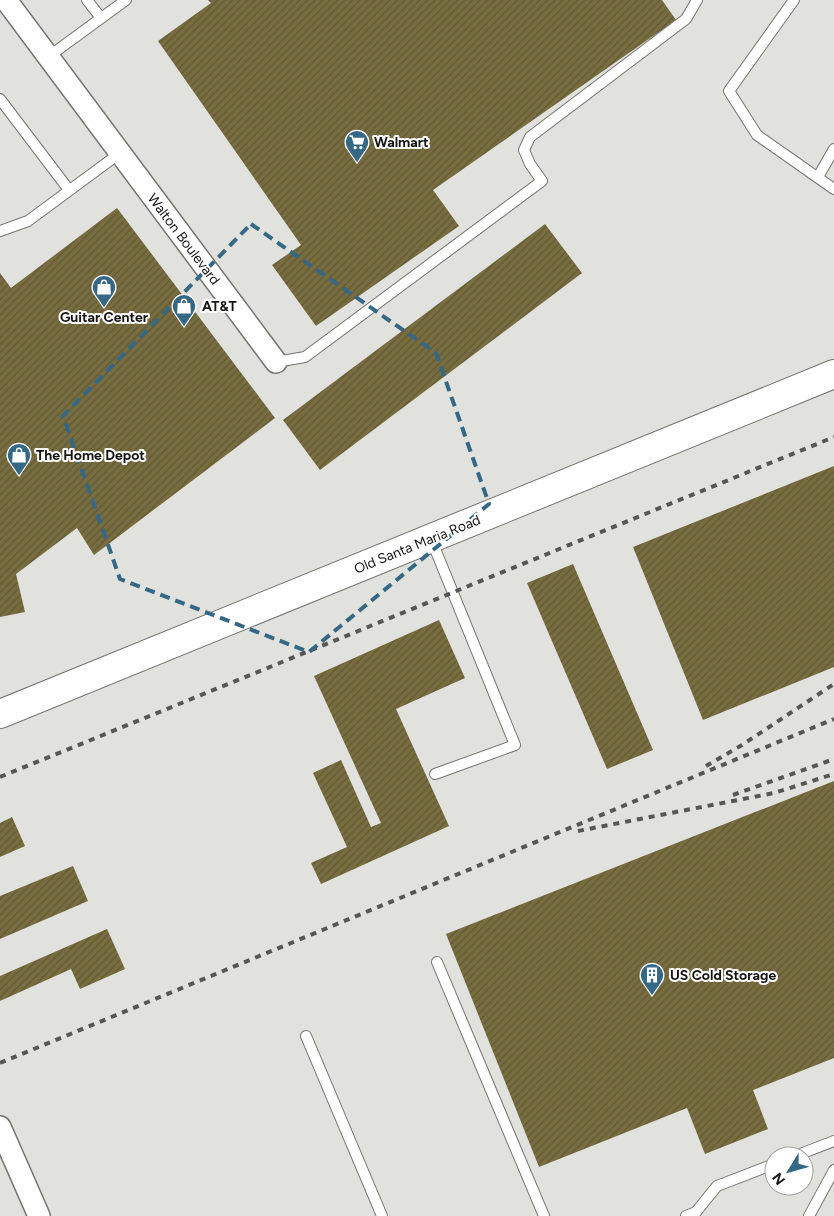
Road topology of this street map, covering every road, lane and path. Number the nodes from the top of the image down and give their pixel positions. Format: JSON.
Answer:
{"nodes":[{"id":1,"x":6,"y":0,"type":"edge"},
{"id":2,"x":87,"y":0,"type":"edge"},
{"id":3,"x":126,"y":0,"type":"edge"},
{"id":4,"x":697,"y":0,"type":"edge"},
{"id":5,"x":794,"y":0,"type":"edge"},
{"id":6,"x":101,"y":18,"type":"junction"},
{"id":7,"x":48,"y":57,"type":"junction"},
{"id":8,"x":0,"y":98,"type":"edge"},
{"id":9,"x":834,"y":149,"type":"edge"},
{"id":10,"x":120,"y":153,"type":"junction"},
{"id":11,"x":818,"y":177,"type":"junction"},
{"id":12,"x":834,"y":189,"type":"edge"},
{"id":13,"x":69,"y":190,"type":"junction"},
{"id":14,"x":0,"y":232,"type":"edge"},
{"id":15,"x":276,"y":362,"type":"joint"},
{"id":16,"x":834,"y":374,"type":"edge"},
{"id":17,"x":431,"y":538,"type":"junction"},
{"id":18,"x":0,"y":714,"type":"edge"},
{"id":19,"x":435,"y":774,"type":"dead end"},
{"id":20,"x":437,"y":962,"type":"dead end"},
{"id":21,"x":306,"y":1036,"type":"dead end"},
{"id":22,"x":0,"y":1127,"type":"edge"},
{"id":23,"x":834,"y":1141,"type":"edge"},
{"id":24,"x":814,"y":1149,"type":"edge"},
{"id":25,"x":764,"y":1168,"type":"edge"},
{"id":26,"x":834,"y":1170,"type":"edge"},
{"id":27,"x":38,"y":1216,"type":"edge"},
{"id":28,"x":382,"y":1216,"type":"edge"},
{"id":29,"x":544,"y":1216,"type":"edge"},
{"id":30,"x":686,"y":1216,"type":"edge"},
{"id":31,"x":809,"y":1216,"type":"edge"}],
"edges":[{"from":1,"to":7,"type":"street","name":"Walton Boulevard"},
{"from":2,"to":6,"type":"lane"},
{"from":3,"to":6,"type":"lane"},
{"from":4,"to":15,"type":"lane","name":"Walton Boulevard"},
{"from":5,"to":11,"type":"lane"},
{"from":6,"to":7,"type":"lane"},
{"from":7,"to":10,"type":"street","name":"Walton Boulevard"},
{"from":8,"to":13,"type":"lane"},
{"from":9,"to":11,"type":"lane"},
{"from":10,"to":13,"type":"lane"},
{"from":10,"to":15,"type":"street","name":"Walton Boulevard"},
{"from":11,"to":12,"type":"lane"},
{"from":13,"to":14,"type":"lane"},
{"from":16,"to":17,"type":"main road","name":"Old Santa Maria Road"},
{"from":17,"to":18,"type":"main road","name":"Old Santa Maria Road"},
{"from":17,"to":19,"type":"lane"},
{"from":20,"to":29,"type":"lane"},
{"from":21,"to":28,"type":"lane"},
{"from":22,"to":27,"type":"street"},
{"from":23,"to":24,"type":"lane"},
{"from":25,"to":30,"type":"lane"},
{"from":26,"to":31,"type":"lane"}]}
